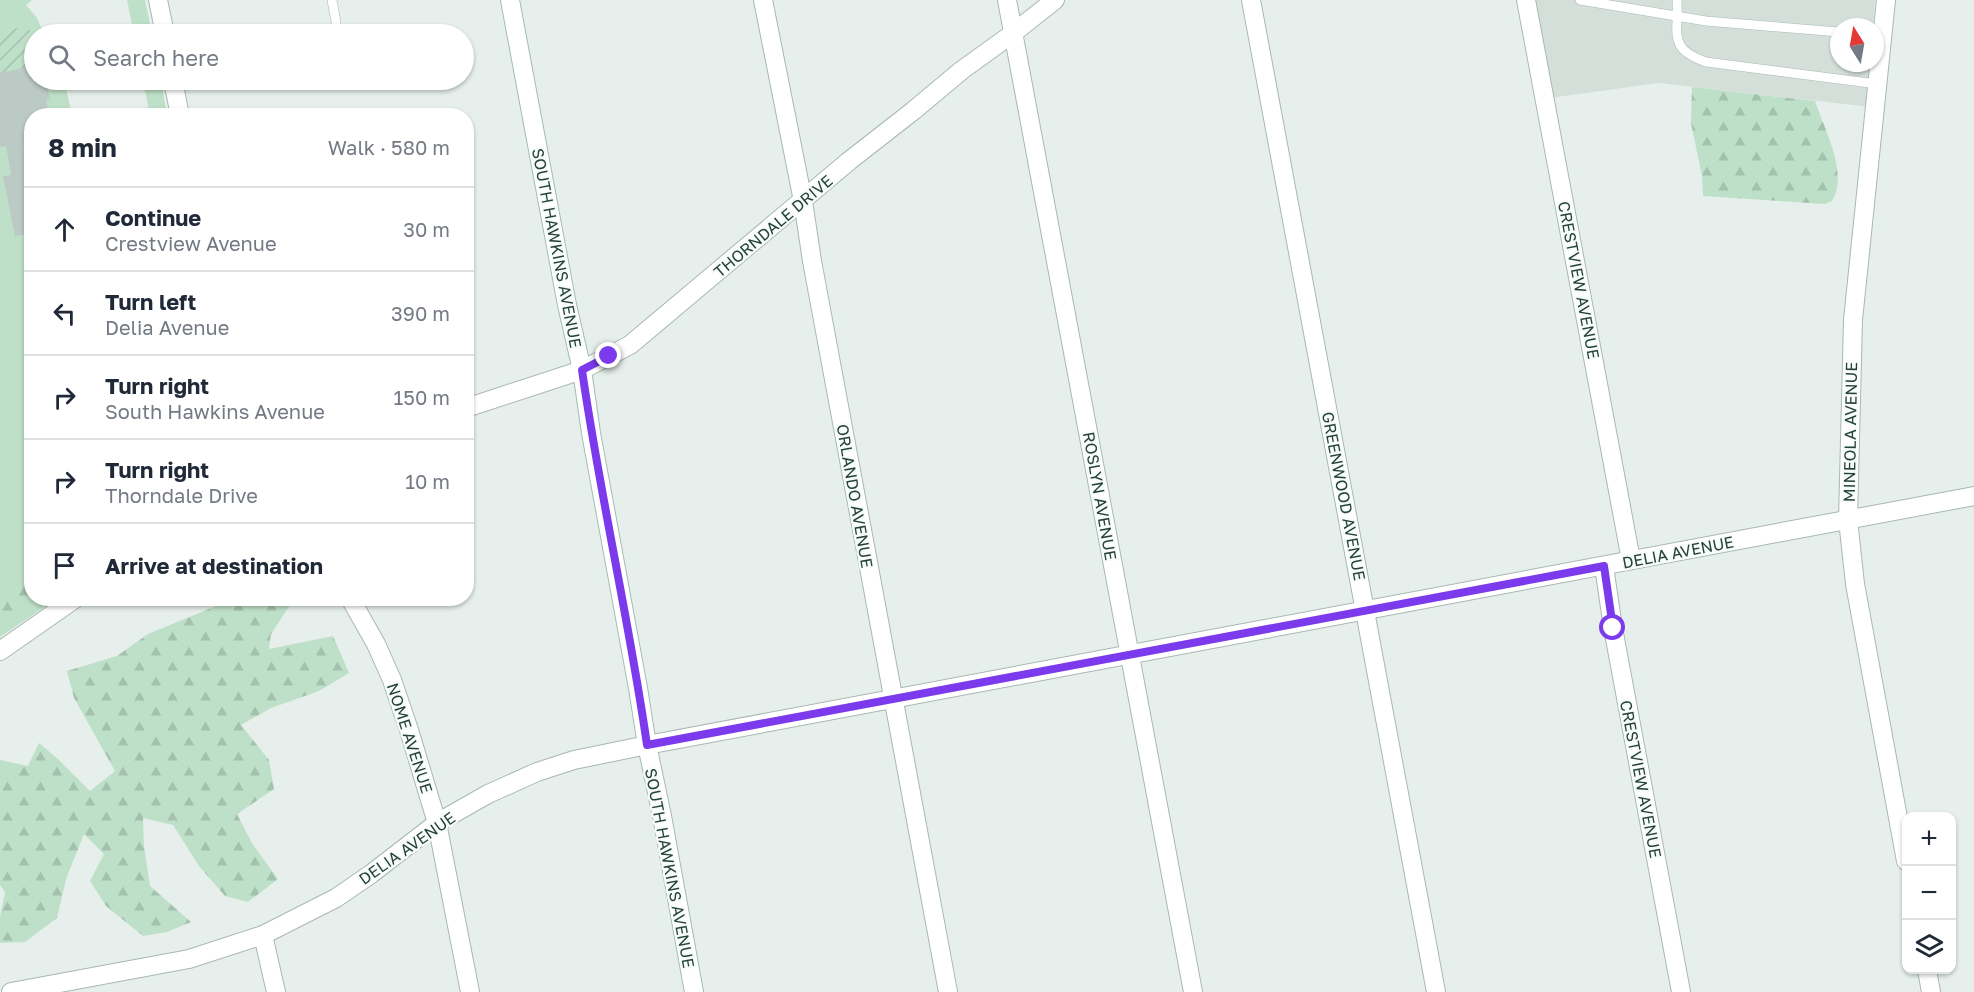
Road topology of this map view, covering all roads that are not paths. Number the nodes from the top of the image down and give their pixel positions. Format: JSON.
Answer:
{"nodes":[{"id":1,"x":158,"y":0,"type":"edge"},
{"id":2,"x":332,"y":0,"type":"edge"},
{"id":3,"x":510,"y":0,"type":"edge"},
{"id":4,"x":763,"y":0,"type":"edge"},
{"id":5,"x":1007,"y":0,"type":"edge"},
{"id":6,"x":1056,"y":0,"type":"edge"},
{"id":7,"x":1251,"y":0,"type":"edge"},
{"id":8,"x":1526,"y":0,"type":"edge"},
{"id":9,"x":1580,"y":0,"type":"edge"},
{"id":10,"x":1677,"y":0,"type":"edge"},
{"id":11,"x":1886,"y":0,"type":"edge"},
{"id":12,"x":1678,"y":15,"type":"junction"},
{"id":13,"x":1882,"y":18,"type":"edge"},
{"id":14,"x":336,"y":22,"type":"dead end"},
{"id":15,"x":163,"y":24,"type":"edge"},
{"id":16,"x":1830,"y":31,"type":"edge"},
{"id":17,"x":1012,"y":34,"type":"junction"},
{"id":18,"x":1878,"y":72,"type":"edge"},
{"id":19,"x":1878,"y":84,"type":"junction"},
{"id":20,"x":175,"y":90,"type":"edge"},
{"id":21,"x":178,"y":108,"type":"edge"},
{"id":22,"x":802,"y":201,"type":"junction"},
{"id":23,"x":582,"y":370,"type":"junction"},
{"id":24,"x":474,"y":405,"type":"edge"},
{"id":25,"x":1974,"y":496,"type":"edge"},
{"id":26,"x":1848,"y":520,"type":"junction"},
{"id":27,"x":1630,"y":560,"type":"junction"},
{"id":28,"x":1604,"y":566,"type":"junction"},
{"id":29,"x":65,"y":606,"type":"edge"},
{"id":30,"x":355,"y":606,"type":"edge"},
{"id":31,"x":1366,"y":610,"type":"junction"},
{"id":32,"x":0,"y":651,"type":"edge"},
{"id":33,"x":1130,"y":655,"type":"junction"},
{"id":34,"x":894,"y":699,"type":"junction"},
{"id":35,"x":647,"y":745,"type":"junction"},
{"id":36,"x":437,"y":823,"type":"junction"},
{"id":37,"x":1902,"y":839,"type":"edge"},
{"id":38,"x":263,"y":935,"type":"junction"},
{"id":39,"x":1928,"y":974,"type":"edge"},
{"id":40,"x":11,"y":992,"type":"edge"},
{"id":41,"x":276,"y":992,"type":"edge"},
{"id":42,"x":470,"y":992,"type":"edge"},
{"id":43,"x":694,"y":992,"type":"edge"},
{"id":44,"x":948,"y":992,"type":"edge"},
{"id":45,"x":1193,"y":992,"type":"edge"},
{"id":46,"x":1436,"y":992,"type":"edge"},
{"id":47,"x":1681,"y":992,"type":"edge"},
{"id":48,"x":1931,"y":992,"type":"edge"}],
"edges":[{"from":1,"to":15,"type":"street"},
{"from":2,"to":14,"type":"lane"},
{"from":3,"to":23,"type":"street","name":"SOUTH HAWKINS AVENUE"},
{"from":4,"to":22,"type":"street","name":"ORLANDO AVENUE"},
{"from":5,"to":17,"type":"street","name":"ROSLYN AVENUE"},
{"from":6,"to":17,"type":"street","name":"THORNDALE DRIVE"},
{"from":7,"to":31,"type":"street","name":"GREENWOOD AVENUE"},
{"from":8,"to":27,"type":"street","name":"CRESTVIEW AVENUE"},
{"from":9,"to":12,"type":"lane"},
{"from":10,"to":12,"type":"lane"},
{"from":11,"to":13,"type":"street","name":"MINEOLA AVENUE"},
{"from":12,"to":16,"type":"lane"},
{"from":12,"to":19,"type":"lane"},
{"from":17,"to":22,"type":"street","name":"THORNDALE DRIVE"},
{"from":17,"to":33,"type":"street","name":"ROSLYN AVENUE"},
{"from":18,"to":19,"type":"street","name":"MINEOLA AVENUE"},
{"from":19,"to":26,"type":"street","name":"MINEOLA AVENUE"},
{"from":20,"to":21,"type":"street"},
{"from":22,"to":23,"type":"street","name":"THORNDALE DRIVE"},
{"from":22,"to":34,"type":"street","name":"ORLANDO AVENUE"},
{"from":23,"to":24,"type":"street","name":"THORNDALE DRIVE"},
{"from":23,"to":35,"type":"street","name":"SOUTH HAWKINS AVENUE"},
{"from":25,"to":26,"type":"street","name":"DELIA AVENUE"},
{"from":26,"to":27,"type":"street","name":"DELIA AVENUE"},
{"from":26,"to":37,"type":"street","name":"MINEOLA AVENUE"},
{"from":27,"to":28,"type":"street","name":"DELIA AVENUE"},
{"from":28,"to":31,"type":"street","name":"DELIA AVENUE"},
{"from":28,"to":47,"type":"street","name":"CRESTVIEW AVENUE"},
{"from":29,"to":32,"type":"street"},
{"from":30,"to":36,"type":"street","name":"NOME AVENUE"},
{"from":31,"to":33,"type":"street","name":"DELIA AVENUE"},
{"from":31,"to":46,"type":"street","name":"GREENWOOD AVENUE"},
{"from":33,"to":34,"type":"street","name":"DELIA AVENUE"},
{"from":33,"to":45,"type":"street","name":"ROSLYN AVENUE"},
{"from":34,"to":35,"type":"street","name":"DELIA AVENUE"},
{"from":34,"to":44,"type":"street","name":"ORLANDO AVENUE"},
{"from":35,"to":36,"type":"street","name":"DELIA AVENUE"},
{"from":35,"to":43,"type":"street","name":"SOUTH HAWKINS AVENUE"},
{"from":36,"to":38,"type":"street","name":"DELIA AVENUE"},
{"from":36,"to":42,"type":"street","name":"NOME AVENUE"},
{"from":38,"to":40,"type":"street","name":"DELIA AVENUE"},
{"from":38,"to":41,"type":"street"},
{"from":39,"to":48,"type":"street"}]}
